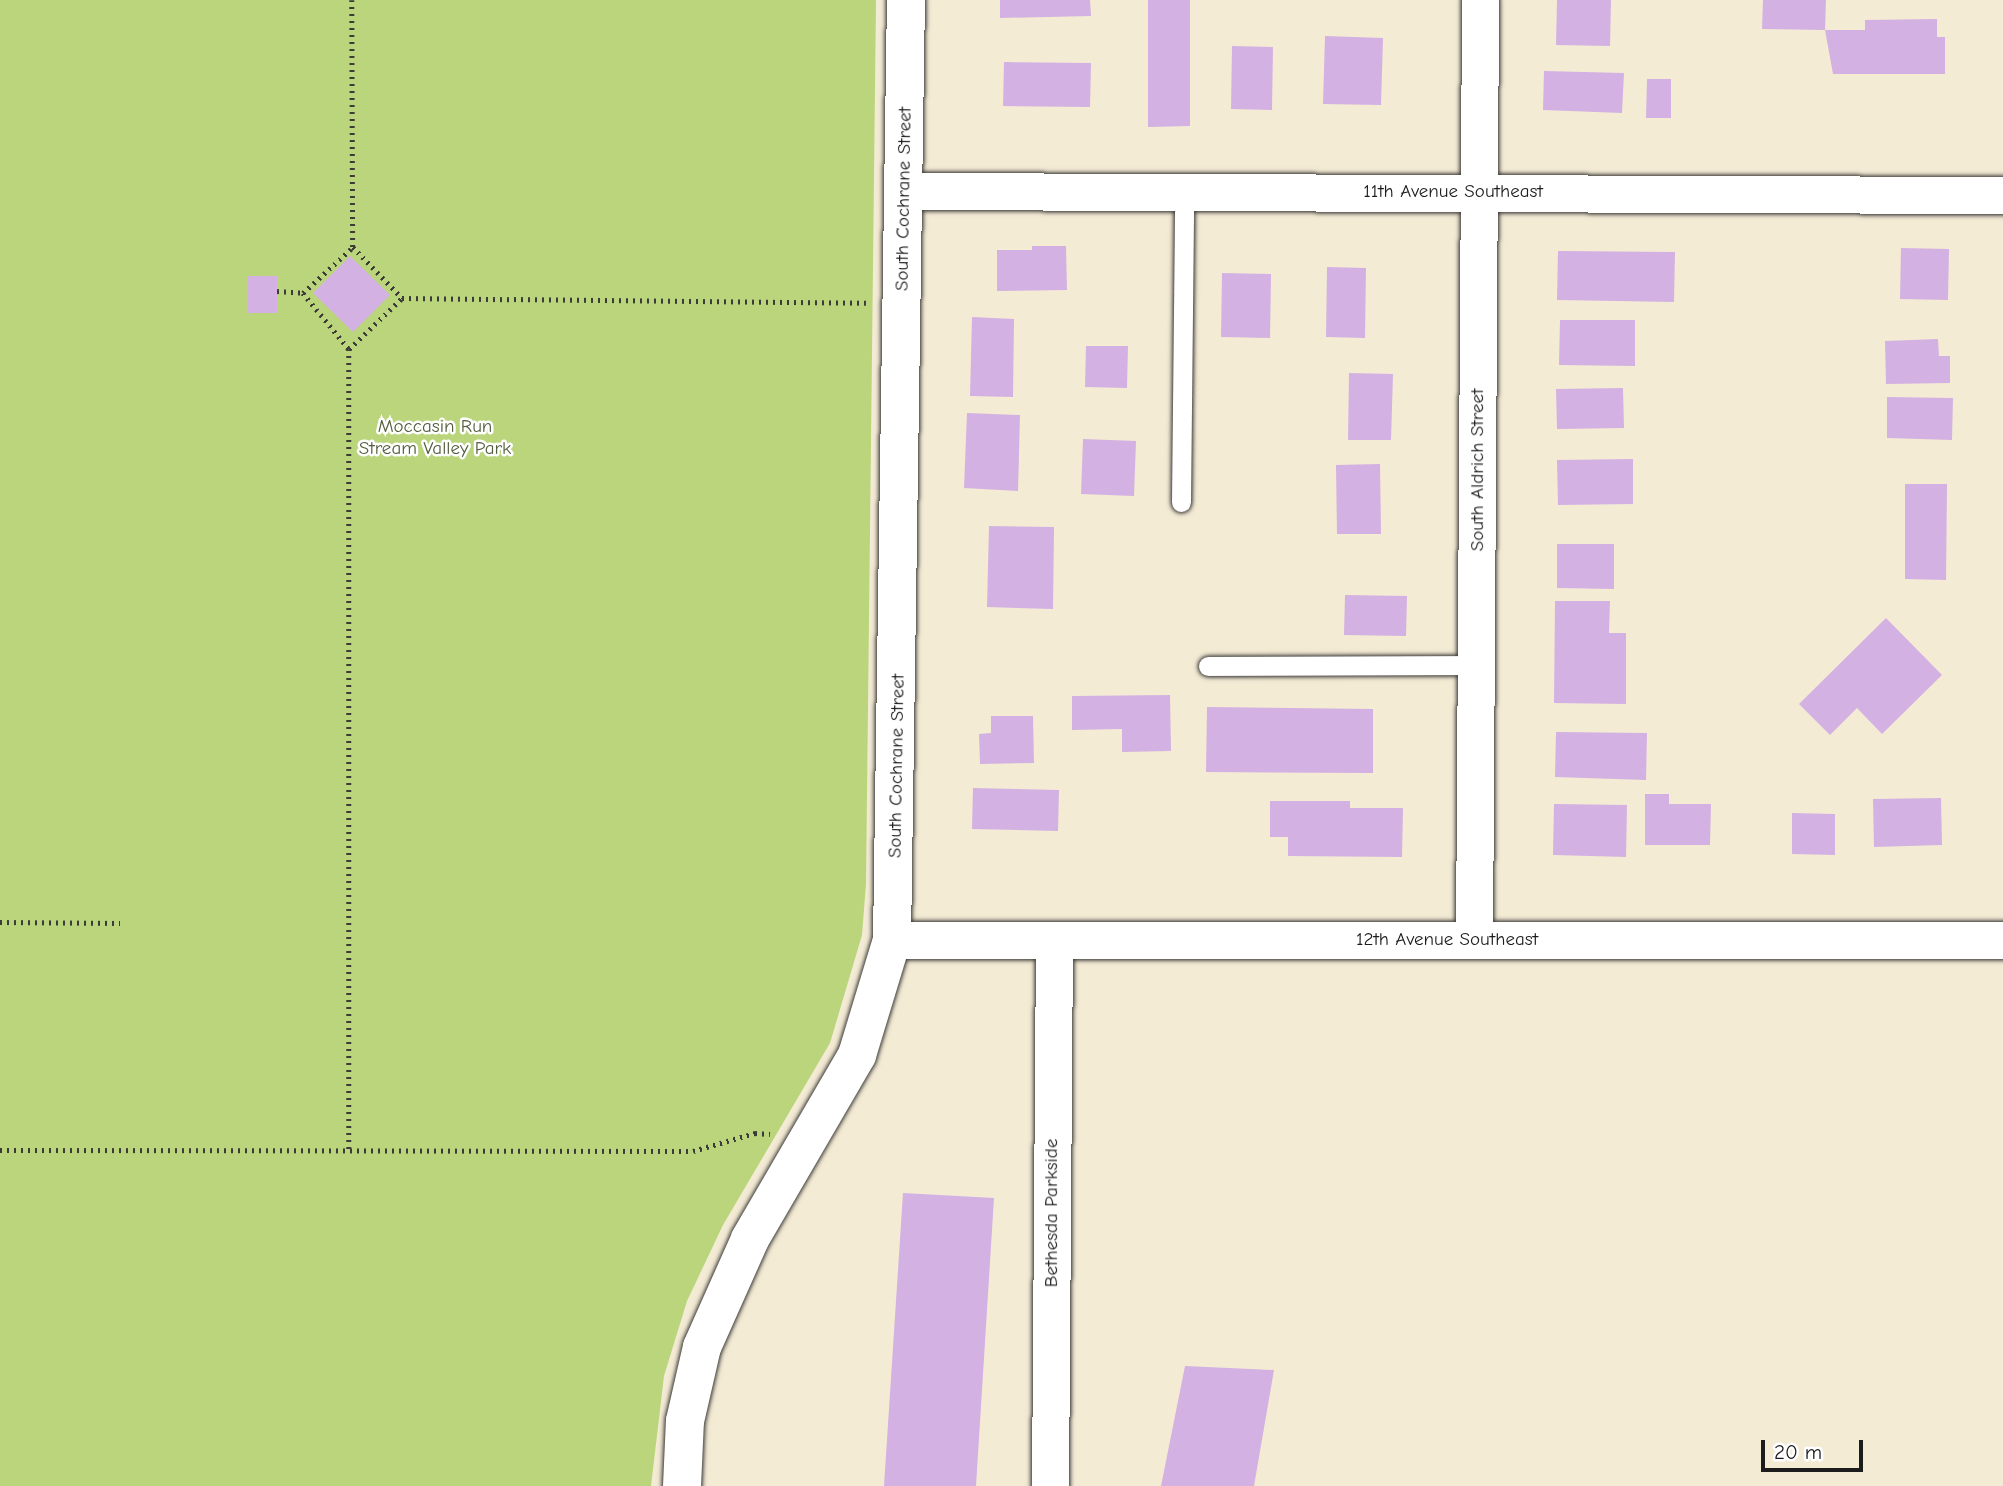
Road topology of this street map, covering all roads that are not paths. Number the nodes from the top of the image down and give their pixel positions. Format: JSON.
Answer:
{"nodes":[{"id":1,"x":906,"y":0,"type":"edge"},
{"id":2,"x":1480,"y":0,"type":"edge"},
{"id":3,"x":904,"y":191,"type":"junction"},
{"id":4,"x":1184,"y":191,"type":"junction"},
{"id":5,"x":1479,"y":191,"type":"junction"},
{"id":6,"x":2003,"y":195,"type":"edge"},
{"id":7,"x":1181,"y":502,"type":"dead end"},
{"id":8,"x":1476,"y":665,"type":"junction"},
{"id":9,"x":1208,"y":666,"type":"dead end"},
{"id":10,"x":892,"y":940,"type":"junction"},
{"id":11,"x":1054,"y":940,"type":"junction"},
{"id":12,"x":1474,"y":940,"type":"junction"},
{"id":13,"x":2003,"y":940,"type":"edge"},
{"id":14,"x":681,"y":1486,"type":"edge"},
{"id":15,"x":1051,"y":1486,"type":"edge"}],
"edges":[{"from":1,"to":3,"type":"street","name":"South Cochrane Street"},
{"from":2,"to":5,"type":"street","name":"South Aldrich Street"},
{"from":3,"to":4,"type":"street","name":"11th Avenue Southeast"},
{"from":3,"to":10,"type":"street","name":"South Cochrane Street"},
{"from":4,"to":5,"type":"street","name":"11th Avenue Southeast"},
{"from":4,"to":7,"type":"lane"},
{"from":5,"to":6,"type":"street","name":"11th Avenue Southeast"},
{"from":5,"to":8,"type":"street","name":"South Aldrich Street"},
{"from":8,"to":9,"type":"lane"},
{"from":8,"to":12,"type":"street","name":"South Aldrich Street"},
{"from":10,"to":11,"type":"street","name":"12th Avenue Southeast"},
{"from":10,"to":14,"type":"street","name":"South Cochrane Street"},
{"from":11,"to":12,"type":"street","name":"12th Avenue Southeast"},
{"from":11,"to":15,"type":"street","name":"Bethesda Parkside"},
{"from":12,"to":13,"type":"street","name":"12th Avenue Southeast"}]}
